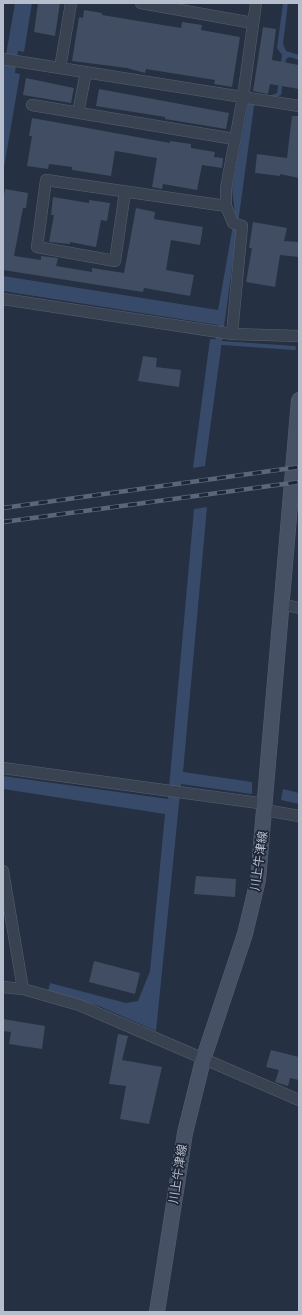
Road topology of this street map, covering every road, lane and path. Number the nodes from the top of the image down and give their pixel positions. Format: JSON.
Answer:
{"nodes":[{"id":1,"x":71,"y":3,"type":"edge"},
{"id":2,"x":140,"y":3,"type":"edge"},
{"id":3,"x":256,"y":3,"type":"edge"},
{"id":4,"x":253,"y":23,"type":"junction"},
{"id":5,"x":3,"y":59,"type":"edge"},
{"id":6,"x":60,"y":68,"type":"junction"},
{"id":7,"x":86,"y":72,"type":"junction"},
{"id":8,"x":243,"y":97,"type":"junction"},
{"id":9,"x":32,"y":105,"type":"dead end"},
{"id":10,"x":299,"y":106,"type":"edge"},
{"id":11,"x":78,"y":113,"type":"junction"},
{"id":12,"x":234,"y":138,"type":"junction"},
{"id":13,"x":125,"y":192,"type":"junction"},
{"id":14,"x":226,"y":206,"type":"junction"},
{"id":15,"x":3,"y":299,"type":"edge"},
{"id":16,"x":232,"y":334,"type":"junction"},
{"id":17,"x":299,"y":336,"type":"edge"},
{"id":18,"x":299,"y":400,"type":"edge"},
{"id":19,"x":281,"y":604,"type":"junction"},
{"id":20,"x":299,"y":608,"type":"edge"},
{"id":21,"x":3,"y":768,"type":"edge"},
{"id":22,"x":265,"y":807,"type":"junction"},
{"id":23,"x":299,"y":816,"type":"edge"},
{"id":24,"x":3,"y":871,"type":"edge"},
{"id":25,"x":3,"y":987,"type":"edge"},
{"id":26,"x":23,"y":989,"type":"junction"},
{"id":27,"x":203,"y":1060,"type":"junction"},
{"id":28,"x":299,"y":1100,"type":"edge"},
{"id":29,"x":157,"y":1312,"type":"edge"}],
"edges":[{"from":1,"to":6,"type":"street"},
{"from":2,"to":4,"type":"street"},
{"from":3,"to":4,"type":"street"},
{"from":4,"to":8,"type":"street"},
{"from":5,"to":6,"type":"street"},
{"from":6,"to":7,"type":"street"},
{"from":7,"to":8,"type":"street"},
{"from":7,"to":11,"type":"street"},
{"from":8,"to":10,"type":"street"},
{"from":8,"to":12,"type":"street"},
{"from":9,"to":11,"type":"street"},
{"from":11,"to":12,"type":"street"},
{"from":12,"to":14,"type":"street"},
{"from":13,"to":13,"type":"street"},
{"from":13,"to":14,"type":"street"},
{"from":14,"to":16,"type":"street"},
{"from":15,"to":16,"type":"street"},
{"from":16,"to":17,"type":"street"},
{"from":18,"to":19,"type":"main road","name":"川上牛津線"},
{"from":19,"to":20,"type":"street"},
{"from":19,"to":22,"type":"main road","name":"川上牛津線"},
{"from":21,"to":22,"type":"street"},
{"from":22,"to":23,"type":"street"},
{"from":22,"to":27,"type":"main road","name":"川上牛津線"},
{"from":24,"to":26,"type":"street"},
{"from":25,"to":26,"type":"street"},
{"from":26,"to":27,"type":"street"},
{"from":27,"to":28,"type":"street"},
{"from":27,"to":29,"type":"main road","name":"川上牛津線"}]}
